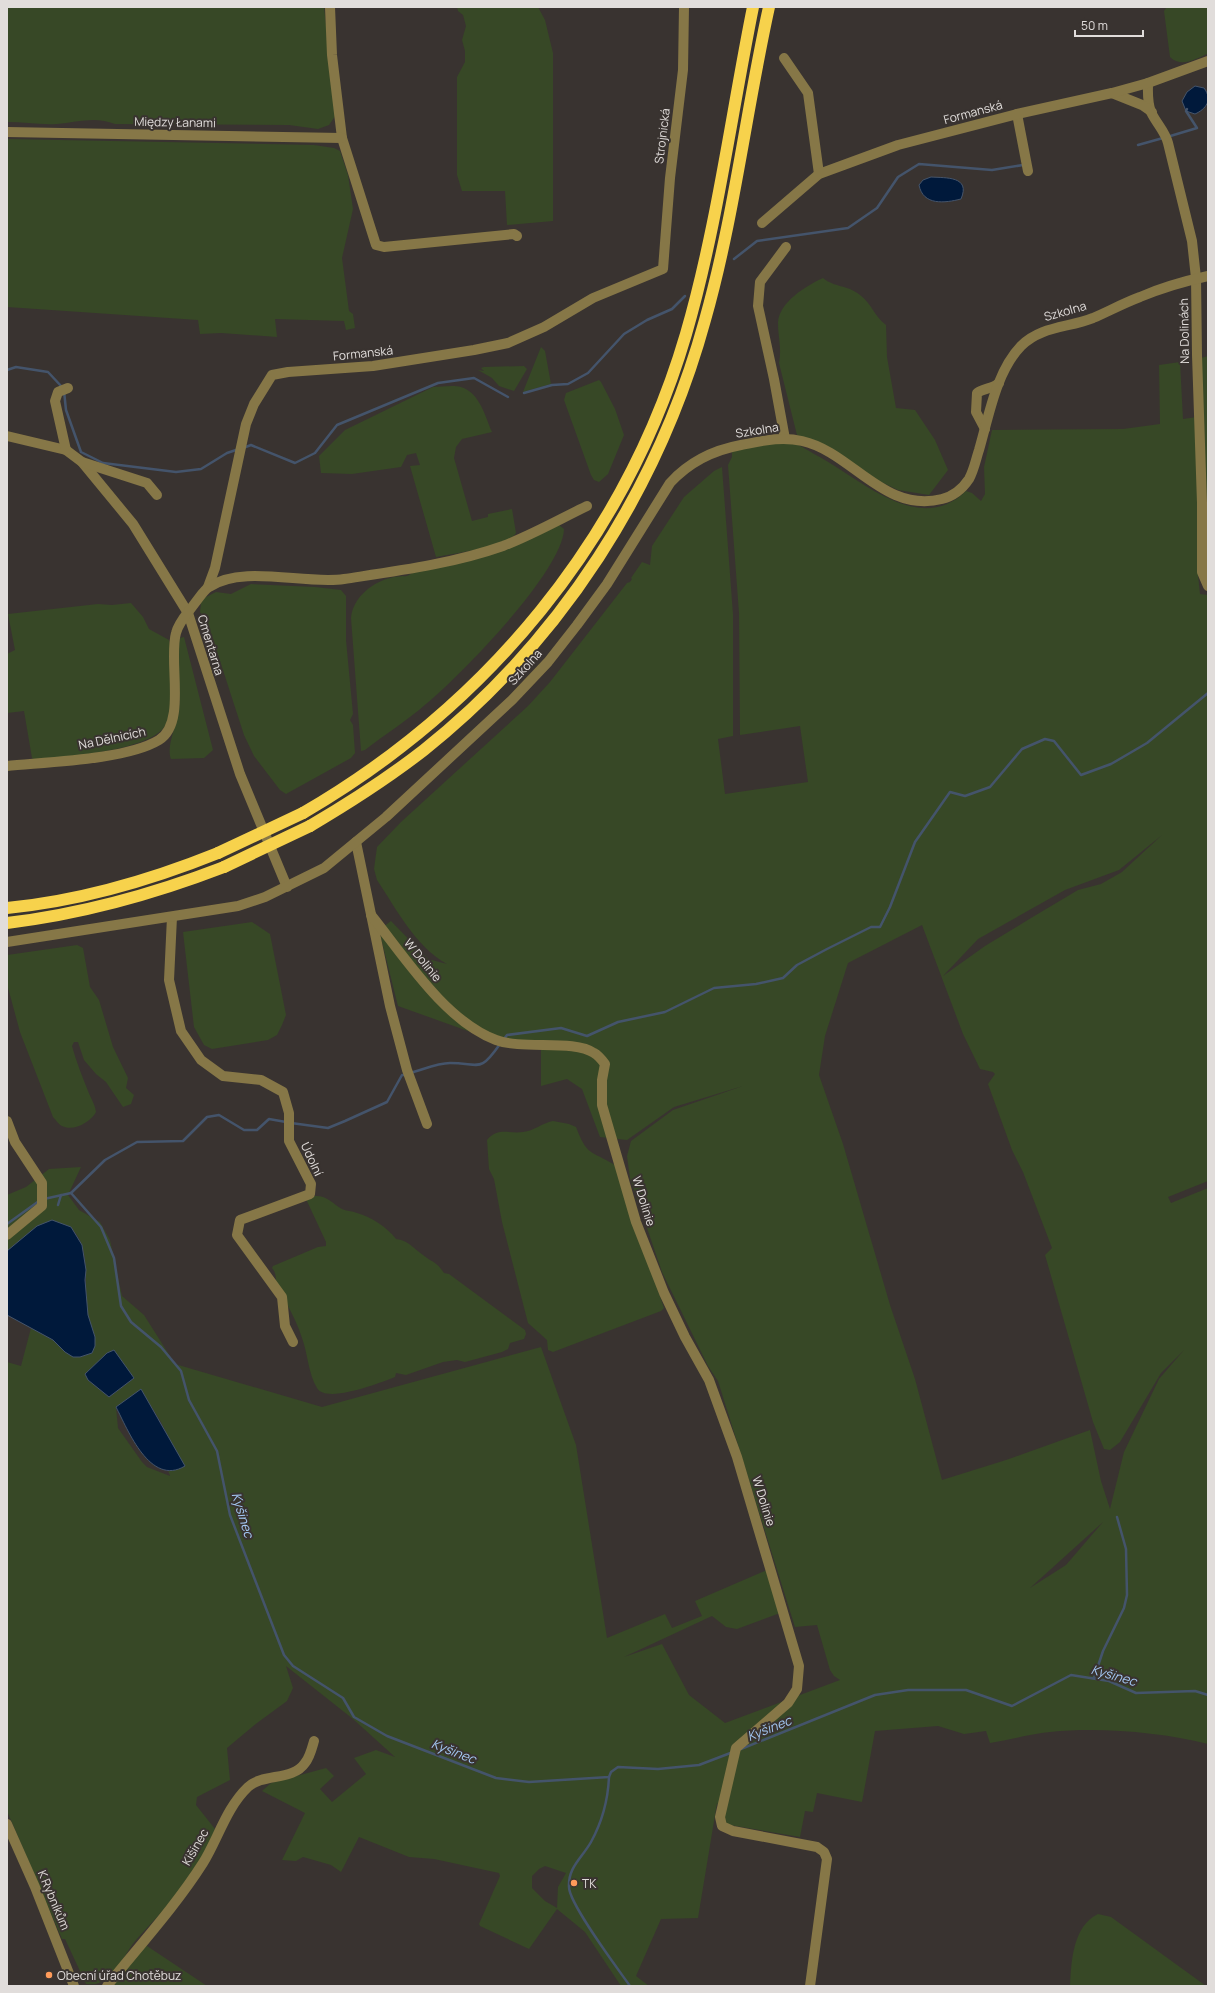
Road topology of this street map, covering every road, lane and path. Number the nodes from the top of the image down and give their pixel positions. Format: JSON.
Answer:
{"nodes":[{"id":1,"x":330,"y":7,"type":"edge"},
{"id":2,"x":684,"y":7,"type":"edge"},
{"id":3,"x":753,"y":7,"type":"edge"},
{"id":4,"x":769,"y":7,"type":"edge"},
{"id":5,"x":784,"y":58,"type":"dead end"},
{"id":6,"x":1208,"y":61,"type":"edge"},
{"id":7,"x":1148,"y":83,"type":"junction"},
{"id":8,"x":1112,"y":93,"type":"junction"},
{"id":9,"x":1152,"y":112,"type":"junction"},
{"id":10,"x":1017,"y":114,"type":"junction"},
{"id":11,"x":7,"y":132,"type":"edge"},
{"id":12,"x":342,"y":138,"type":"junction"},
{"id":13,"x":1028,"y":171,"type":"dead end"},
{"id":14,"x":819,"y":174,"type":"junction"},
{"id":15,"x":762,"y":223,"type":"dead end"},
{"id":16,"x":517,"y":236,"type":"dead end"},
{"id":17,"x":786,"y":247,"type":"dead end"},
{"id":18,"x":663,"y":269,"type":"joint"},
{"id":19,"x":1208,"y":276,"type":"edge"},
{"id":20,"x":1196,"y":278,"type":"junction"},
{"id":21,"x":999,"y":384,"type":"junction"},
{"id":22,"x":68,"y":388,"type":"dead end"},
{"id":23,"x":986,"y":429,"type":"junction"},
{"id":24,"x":7,"y":436,"type":"edge"},
{"id":25,"x":785,"y":438,"type":"junction"},
{"id":26,"x":66,"y":450,"type":"junction"},
{"id":27,"x":82,"y":462,"type":"junction"},
{"id":28,"x":157,"y":495,"type":"dead end"},
{"id":29,"x":587,"y":506,"type":"dead end"},
{"id":30,"x":215,"y":568,"type":"junction"},
{"id":31,"x":229,"y":578,"type":"junction"},
{"id":32,"x":1208,"y":586,"type":"edge"},
{"id":33,"x":208,"y":587,"type":"junction"},
{"id":34,"x":188,"y":613,"type":"junction"},
{"id":35,"x":7,"y":766,"type":"edge"},
{"id":36,"x":356,"y":842,"type":"junction"},
{"id":37,"x":287,"y":887,"type":"junction"},
{"id":38,"x":7,"y":908,"type":"edge"},
{"id":39,"x":371,"y":914,"type":"junction"},
{"id":40,"x":172,"y":917,"type":"junction"},
{"id":41,"x":7,"y":923,"type":"edge"},
{"id":42,"x":7,"y":942,"type":"edge"},
{"id":43,"x":7,"y":1120,"type":"edge"},
{"id":44,"x":427,"y":1124,"type":"dead end"},
{"id":45,"x":7,"y":1235,"type":"edge"},
{"id":46,"x":293,"y":1342,"type":"dead end"},
{"id":47,"x":314,"y":1741,"type":"dead end"},
{"id":48,"x":7,"y":1824,"type":"edge"},
{"id":49,"x":74,"y":1986,"type":"edge"},
{"id":50,"x":107,"y":1986,"type":"edge"},
{"id":51,"x":810,"y":1986,"type":"edge"}],
"edges":[{"from":1,"to":12,"type":"street"},
{"from":2,"to":18,"type":"street","name":"Strojnická"},
{"from":3,"to":38,"type":"highway","bridge":true},
{"from":4,"to":41,"type":"highway","bridge":true},
{"from":5,"to":14,"type":"street"},
{"from":6,"to":7,"type":"street","name":"Formanská"},
{"from":7,"to":8,"type":"street","name":"Formanská"},
{"from":7,"to":9,"type":"street","name":"Na Dolinách"},
{"from":8,"to":9,"type":"street"},
{"from":8,"to":10,"type":"street","name":"Formanská"},
{"from":9,"to":20,"type":"street","name":"Na Dolinách"},
{"from":10,"to":13,"type":"street"},
{"from":10,"to":14,"type":"street","name":"Formanská"},
{"from":11,"to":12,"type":"street","name":"Między Łanami"},
{"from":12,"to":16,"type":"street"},
{"from":14,"to":15,"type":"street","name":"Formanská"},
{"from":17,"to":25,"type":"street"},
{"from":18,"to":30,"type":"street","name":"Formanská"},
{"from":19,"to":20,"type":"street","name":"Szkolna"},
{"from":20,"to":21,"type":"street","name":"Szkolna"},
{"from":20,"to":32,"type":"street","name":"Na Dolinách"},
{"from":21,"to":23,"type":"street","name":"Szkolna"},
{"from":21,"to":23,"type":"street"},
{"from":22,"to":26,"type":"street"},
{"from":23,"to":25,"type":"street","name":"Szkolna"},
{"from":24,"to":26,"type":"street","name":"Cmentarna"},
{"from":25,"to":36,"type":"street","name":"Szkolna"},
{"from":26,"to":27,"type":"street","name":"Cmentarna"},
{"from":27,"to":28,"type":"street"},
{"from":27,"to":34,"type":"street","name":"Cmentarna"},
{"from":29,"to":31,"type":"street"},
{"from":30,"to":31,"type":"street"},
{"from":30,"to":33,"type":"street","name":"Formanská"},
{"from":31,"to":33,"type":"street"},
{"from":33,"to":34,"type":"street"},
{"from":34,"to":35,"type":"street","name":"Na Dělnicích"},
{"from":34,"to":37,"type":"street","name":"Cmentarna"},
{"from":36,"to":37,"type":"street","name":"Szkolna"},
{"from":36,"to":39,"type":"street"},
{"from":37,"to":40,"type":"street","name":"Szkolna"},
{"from":39,"to":44,"type":"street"},
{"from":39,"to":51,"type":"street","name":"W Dolinie"},
{"from":40,"to":42,"type":"street","name":"Szkolna"},
{"from":40,"to":46,"type":"street","name":"Údolní"},
{"from":43,"to":45,"type":"street"},
{"from":47,"to":50,"type":"street","name":"Kišinec"},
{"from":48,"to":49,"type":"street","name":"K Rybníkům"}]}
